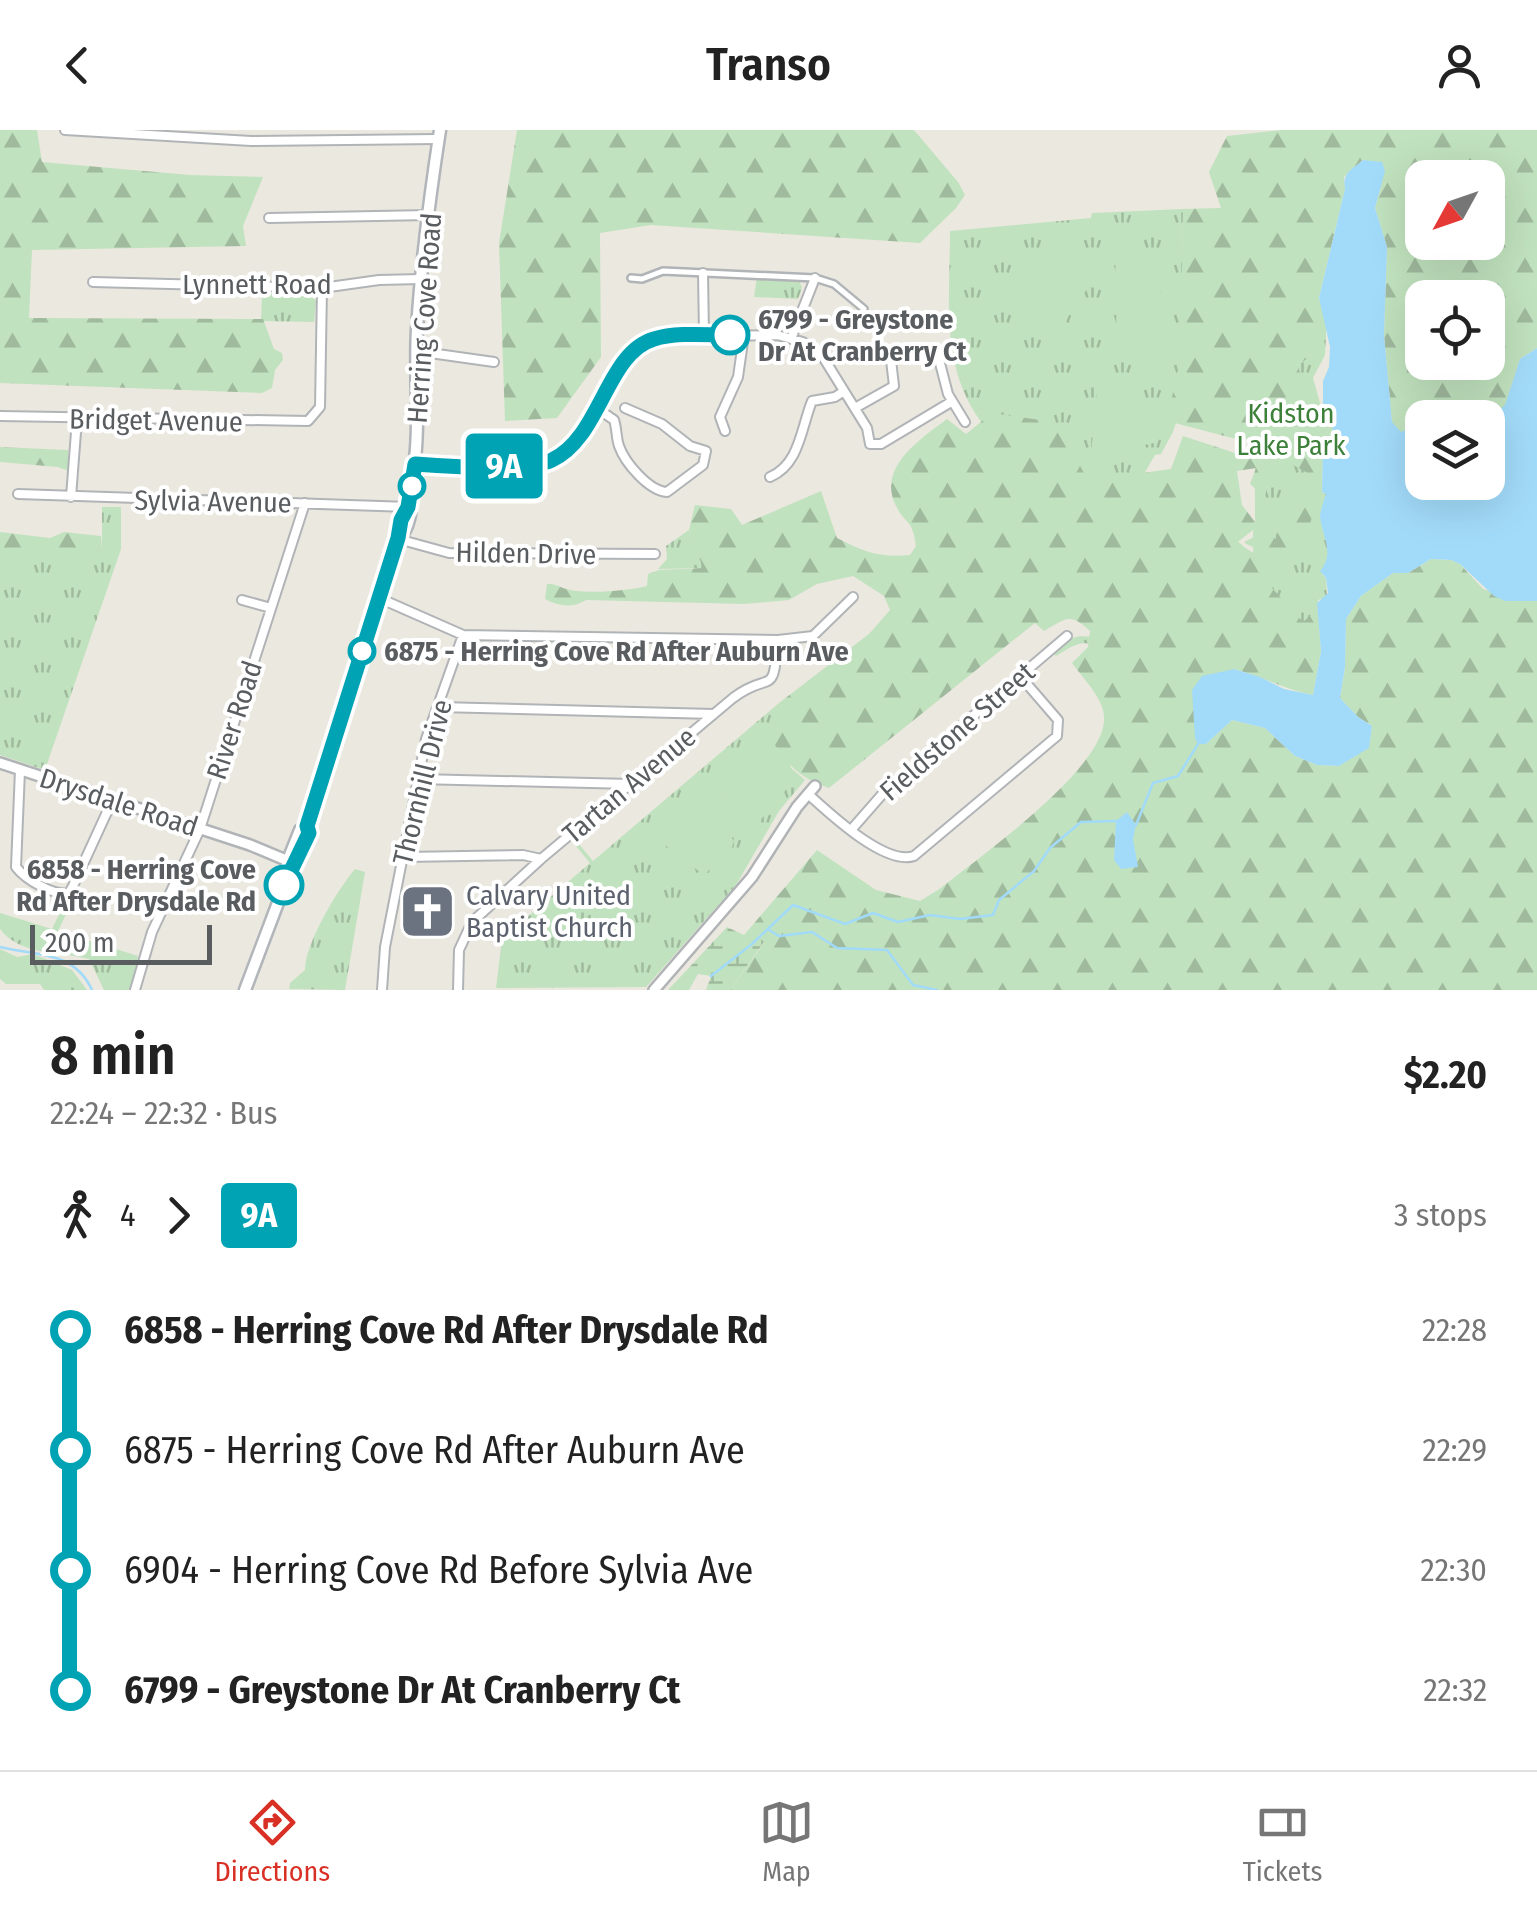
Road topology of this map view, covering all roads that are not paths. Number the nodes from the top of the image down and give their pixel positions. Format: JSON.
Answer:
{"nodes":[{"id":1,"x":65,"y":130,"type":"edge"},
{"id":2,"x":268,"y":130,"type":"edge"},
{"id":3,"x":439,"y":134,"type":"edge"},
{"id":4,"x":268,"y":141,"type":"junction"},
{"id":5,"x":430,"y":215,"type":"junction"},
{"id":6,"x":270,"y":218,"type":"dead end"},
{"id":7,"x":703,"y":272,"type":"junction"},
{"id":8,"x":631,"y":278,"type":"dead end"},
{"id":9,"x":815,"y":278,"type":"junction"},
{"id":10,"x":421,"y":279,"type":"junction"},
{"id":11,"x":93,"y":282,"type":"dead end"},
{"id":12,"x":322,"y":288,"type":"junction"},
{"id":13,"x":864,"y":310,"type":"dead end"},
{"id":14,"x":704,"y":335,"type":"junction"},
{"id":15,"x":744,"y":335,"type":"junction"},
{"id":16,"x":791,"y":339,"type":"junction"},
{"id":17,"x":936,"y":348,"type":"dead end"},
{"id":18,"x":416,"y":350,"type":"junction"},
{"id":19,"x":891,"y":360,"type":"dead end"},
{"id":20,"x":494,"y":362,"type":"dead end"},
{"id":21,"x":840,"y":394,"type":"junction"},
{"id":22,"x":951,"y":402,"type":"junction"},
{"id":23,"x":625,"y":408,"type":"dead end"},
{"id":24,"x":855,"y":408,"type":"junction"},
{"id":25,"x":598,"y":409,"type":"junction"},
{"id":26,"x":0,"y":416,"type":"edge"},
{"id":27,"x":76,"y":419,"type":"junction"},
{"id":28,"x":965,"y":422,"type":"dead end"},
{"id":29,"x":725,"y":431,"type":"dead end"},
{"id":30,"x":415,"y":464,"type":"junction"},
{"id":31,"x":770,"y":477,"type":"dead end"},
{"id":32,"x":18,"y":494,"type":"dead end"},
{"id":33,"x":71,"y":497,"type":"junction"},
{"id":34,"x":305,"y":503,"type":"junction"},
{"id":35,"x":408,"y":507,"type":"junction"},
{"id":36,"x":398,"y":538,"type":"junction"},
{"id":37,"x":655,"y":554,"type":"dead end"},
{"id":38,"x":853,"y":597,"type":"dead end"},
{"id":39,"x":379,"y":598,"type":"junction"},
{"id":40,"x":242,"y":600,"type":"dead end"},
{"id":41,"x":271,"y":608,"type":"junction"},
{"id":42,"x":463,"y":635,"type":"junction"},
{"id":43,"x":1067,"y":636,"type":"dead end"},
{"id":44,"x":778,"y":640,"type":"junction"},
{"id":45,"x":1020,"y":676,"type":"junction"},
{"id":46,"x":438,"y":707,"type":"junction"},
{"id":47,"x":714,"y":714,"type":"junction"},
{"id":48,"x":0,"y":763,"type":"edge"},
{"id":49,"x":20,"y":770,"type":"junction"},
{"id":50,"x":418,"y":779,"type":"junction"},
{"id":51,"x":631,"y":784,"type":"junction"},
{"id":52,"x":812,"y":790,"type":"joint"},
{"id":53,"x":113,"y":799,"type":"junction"},
{"id":54,"x":200,"y":829,"type":"junction"},
{"id":55,"x":851,"y":830,"type":"junction"},
{"id":56,"x":404,"y":857,"type":"junction"},
{"id":57,"x":541,"y":859,"type":"junction"},
{"id":58,"x":293,"y":863,"type":"junction"},
{"id":59,"x":134,"y":990,"type":"edge"},
{"id":60,"x":245,"y":990,"type":"edge"},
{"id":61,"x":382,"y":990,"type":"edge"},
{"id":62,"x":458,"y":990,"type":"edge"},
{"id":63,"x":654,"y":990,"type":"edge"}],
"edges":[{"from":1,"to":4,"type":"street"},
{"from":2,"to":4,"type":"street"},
{"from":3,"to":4,"type":"street"},
{"from":3,"to":5,"type":"main road","name":"Herring Cove Road"},
{"from":5,"to":6,"type":"street"},
{"from":5,"to":10,"type":"main road","name":"Herring Cove Road"},
{"from":7,"to":8,"type":"street"},
{"from":7,"to":9,"type":"street"},
{"from":7,"to":14,"type":"street"},
{"from":9,"to":13,"type":"street"},
{"from":9,"to":16,"type":"street"},
{"from":10,"to":12,"type":"street","name":"Lynnett Road"},
{"from":10,"to":18,"type":"main road","name":"Herring Cove Road"},
{"from":11,"to":12,"type":"street","name":"Lynnett Road"},
{"from":12,"to":27,"type":"street","name":"Bridget Avenue"},
{"from":14,"to":15,"type":"street"},
{"from":14,"to":25,"type":"street"},
{"from":15,"to":16,"type":"street"},
{"from":15,"to":29,"type":"street"},
{"from":16,"to":21,"type":"street"},
{"from":17,"to":22,"type":"street"},
{"from":18,"to":20,"type":"street"},
{"from":18,"to":30,"type":"main road","name":"Herring Cove Road"},
{"from":19,"to":24,"type":"street"},
{"from":21,"to":24,"type":"street"},
{"from":21,"to":31,"type":"street"},
{"from":22,"to":24,"type":"street"},
{"from":22,"to":28,"type":"street"},
{"from":23,"to":25,"type":"street"},
{"from":25,"to":30,"type":"street"},
{"from":26,"to":27,"type":"street","name":"Bridget Avenue"},
{"from":27,"to":33,"type":"street"},
{"from":30,"to":35,"type":"main road","name":"Herring Cove Road"},
{"from":32,"to":33,"type":"street","name":"Sylvia Avenue"},
{"from":33,"to":34,"type":"street","name":"Sylvia Avenue"},
{"from":34,"to":35,"type":"street","name":"Sylvia Avenue"},
{"from":34,"to":41,"type":"street","name":"River Road"},
{"from":35,"to":36,"type":"main road","name":"Herring Cove Road"},
{"from":36,"to":37,"type":"street","name":"Hilden Drive"},
{"from":36,"to":39,"type":"main road","name":"Herring Cove Road"},
{"from":38,"to":44,"type":"street"},
{"from":39,"to":42,"type":"street"},
{"from":39,"to":58,"type":"main road","name":"Herring Cove Road"},
{"from":40,"to":41,"type":"street"},
{"from":41,"to":54,"type":"street","name":"River Road"},
{"from":42,"to":44,"type":"street"},
{"from":42,"to":46,"type":"street","name":"Thornhill Drive"},
{"from":43,"to":45,"type":"street","name":"Fieldstone Street"},
{"from":44,"to":47,"type":"street","name":"Tartan Avenue"},
{"from":45,"to":55,"type":"street","name":"Fieldstone Street"},
{"from":45,"to":55,"type":"street"},
{"from":46,"to":47,"type":"street"},
{"from":46,"to":50,"type":"street","name":"Thornhill Drive"},
{"from":47,"to":51,"type":"street","name":"Tartan Avenue"},
{"from":48,"to":49,"type":"street","name":"Drysdale Road"},
{"from":49,"to":53,"type":"street","name":"Drysdale Road"},
{"from":49,"to":53,"type":"street"},
{"from":50,"to":51,"type":"street"},
{"from":50,"to":56,"type":"street","name":"Thornhill Drive"},
{"from":51,"to":57,"type":"street","name":"Tartan Avenue"},
{"from":52,"to":55,"type":"street"},
{"from":52,"to":63,"type":"street"},
{"from":53,"to":54,"type":"street","name":"Drysdale Road"},
{"from":54,"to":58,"type":"street","name":"Drysdale Road"},
{"from":54,"to":59,"type":"street","name":"River Road"},
{"from":56,"to":57,"type":"street"},
{"from":56,"to":61,"type":"street","name":"Thornhill Drive"},
{"from":57,"to":62,"type":"street","name":"Tartan Avenue"},
{"from":58,"to":60,"type":"main road","name":"Herring Cove Road"}]}
